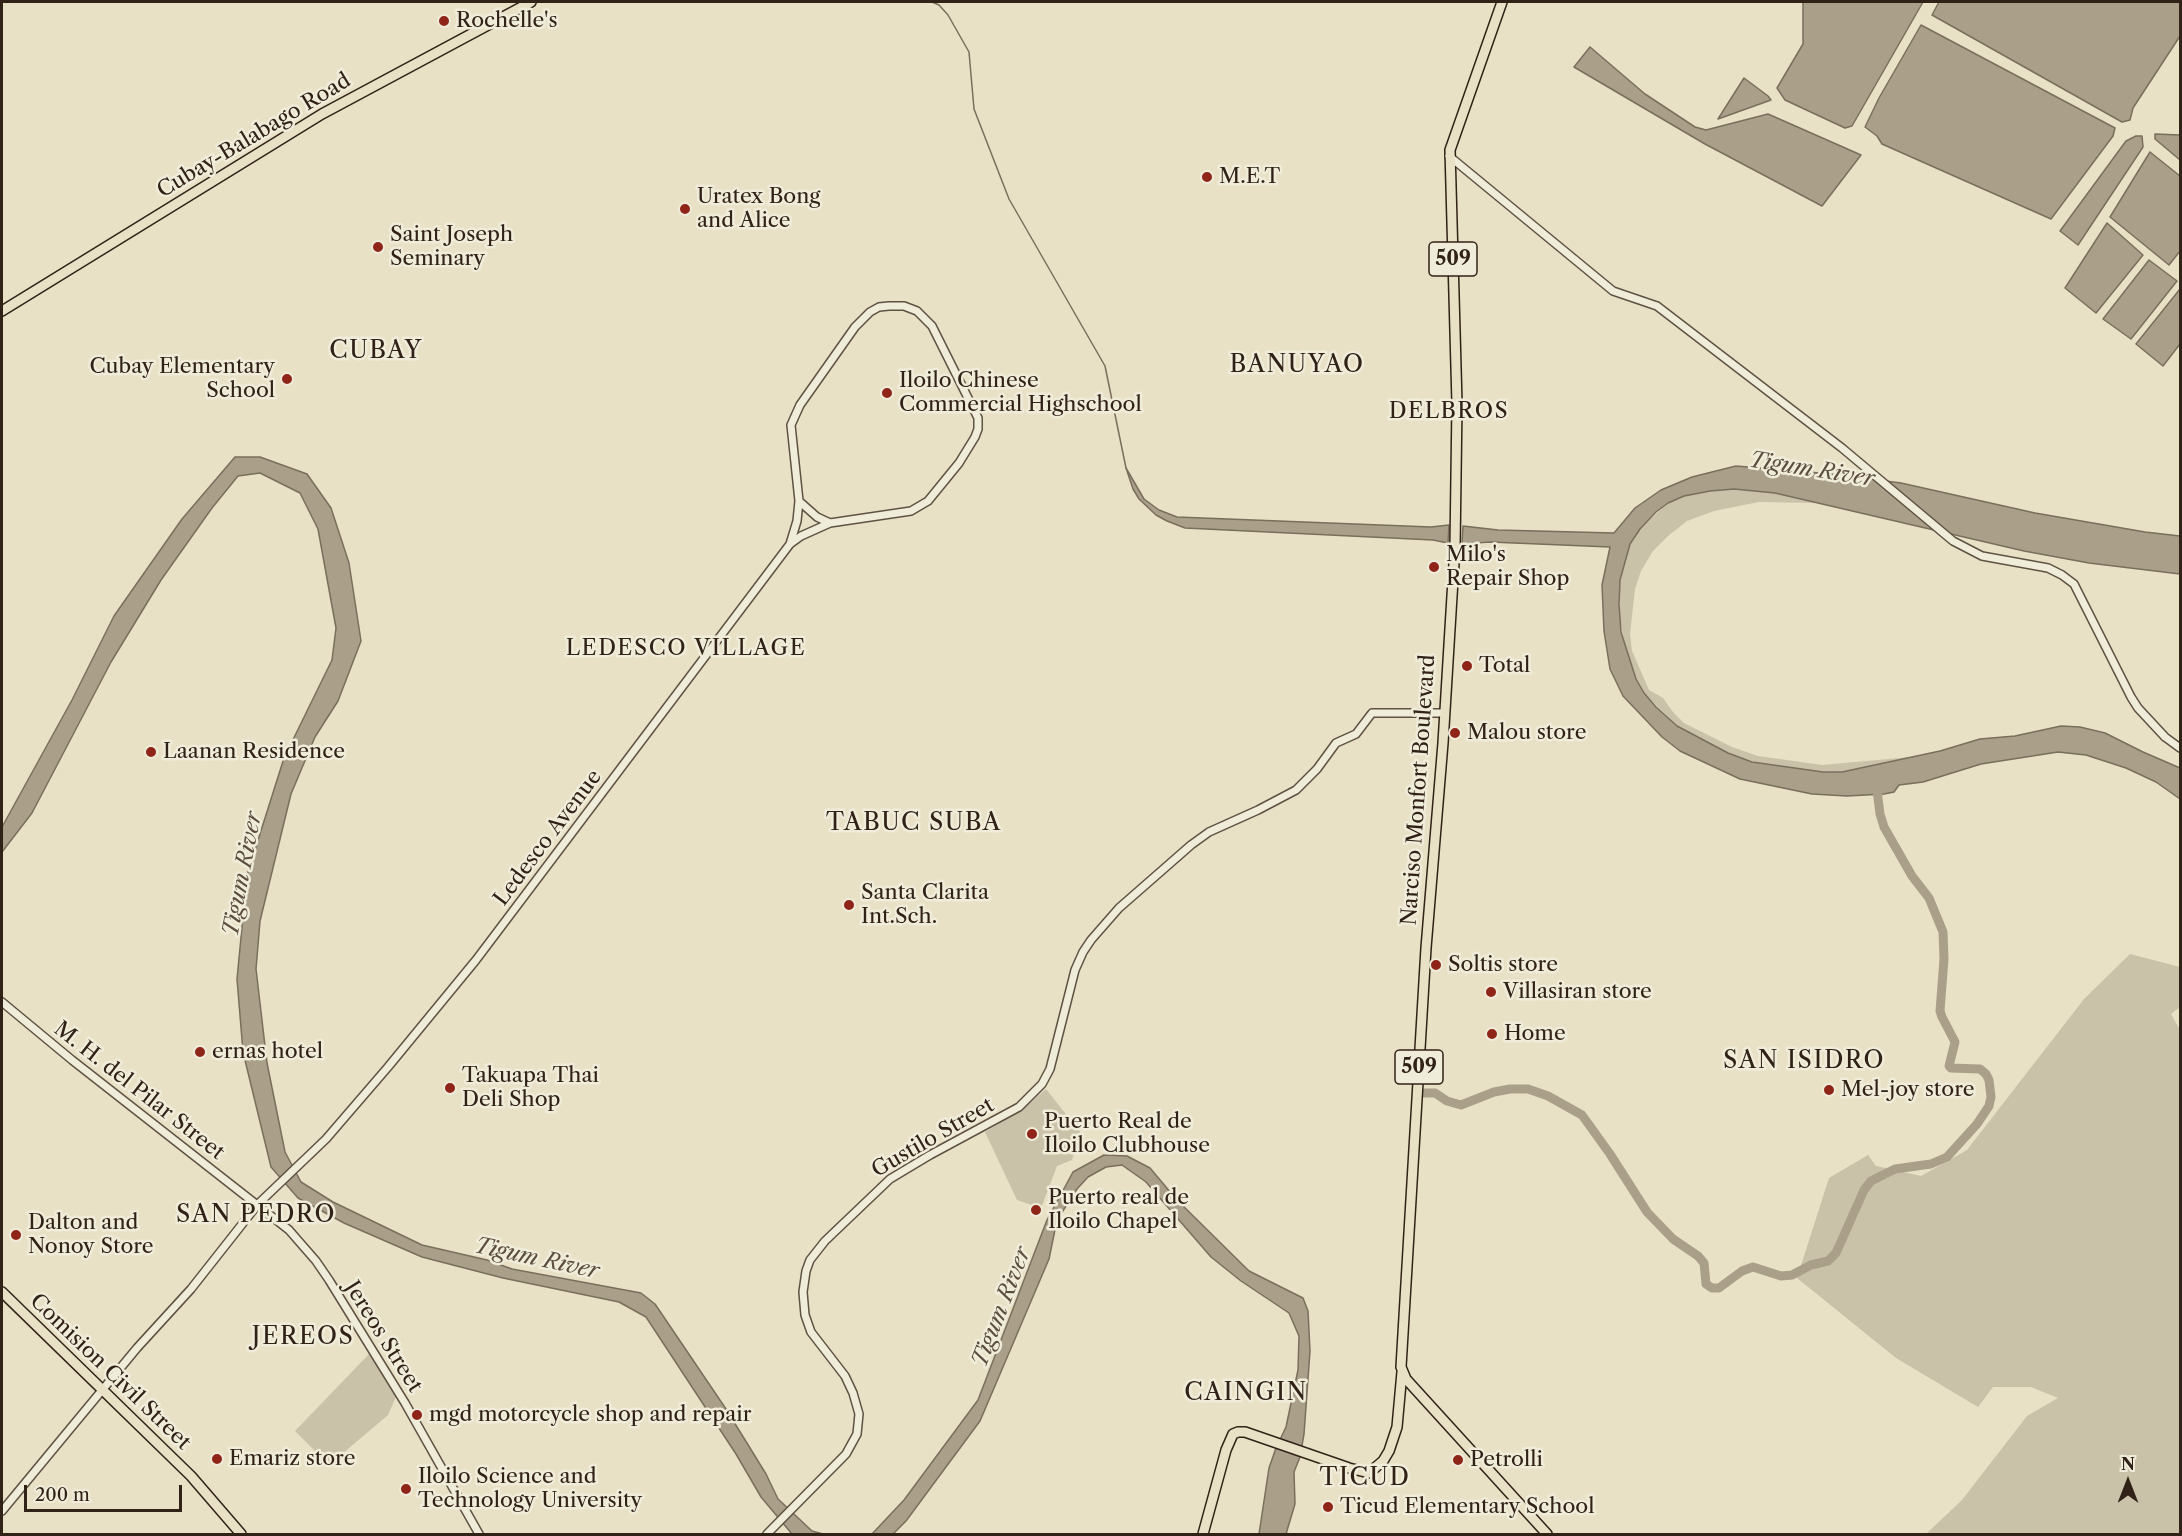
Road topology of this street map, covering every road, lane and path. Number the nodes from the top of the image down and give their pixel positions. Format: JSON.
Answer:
{"nodes":[{"id":1,"x":531,"y":2,"type":"edge"},
{"id":2,"x":1502,"y":2,"type":"edge"},
{"id":3,"x":1449,"y":156,"type":"junction"},
{"id":4,"x":2,"y":311,"type":"edge"},
{"id":5,"x":799,"y":501,"type":"junction"},
{"id":6,"x":830,"y":523,"type":"junction"},
{"id":7,"x":790,"y":544,"type":"junction"},
{"id":8,"x":1444,"y":713,"type":"junction"},
{"id":9,"x":2181,"y":748,"type":"edge"},
{"id":10,"x":2,"y":1002,"type":"edge"},
{"id":11,"x":258,"y":1204,"type":"junction"},
{"id":12,"x":2,"y":1292,"type":"edge"},
{"id":13,"x":1402,"y":1372,"type":"junction"},
{"id":14,"x":104,"y":1390,"type":"junction"},
{"id":15,"x":2,"y":1511,"type":"edge"},
{"id":16,"x":241,"y":1534,"type":"edge"},
{"id":17,"x":478,"y":1534,"type":"edge"},
{"id":18,"x":768,"y":1534,"type":"edge"},
{"id":19,"x":1203,"y":1534,"type":"edge"},
{"id":20,"x":1547,"y":1534,"type":"edge"}],
"edges":[{"from":1,"to":4,"type":"main road","name":"Cubay-Balabago Road"},
{"from":2,"to":3,"type":"main road","name":"Narciso Monfort Boulevard","number":"509"},
{"from":3,"to":8,"type":"main road","name":"Narciso Monfort Boulevard","number":"509"},
{"from":3,"to":9,"type":"street"},
{"from":5,"to":6,"type":"street"},
{"from":5,"to":6,"type":"street"},
{"from":5,"to":7,"type":"street"},
{"from":6,"to":7,"type":"street"},
{"from":7,"to":11,"type":"street","name":"Ledesco Avenue"},
{"from":8,"to":13,"type":"main road","name":"Narciso Monfort Boulevard","number":"509"},
{"from":8,"to":18,"type":"street","name":"Gustilo Street"},
{"from":10,"to":11,"type":"street","name":"M. H. del Pilar Street"},
{"from":11,"to":14,"type":"street","name":"Ledesco Avenue"},
{"from":11,"to":17,"type":"street","name":"Jereos Street"},
{"from":12,"to":14,"type":"main road","name":"Comision Civil Street"},
{"from":13,"to":19,"type":"main road","name":"Narciso Monfort Boulevard"},
{"from":13,"to":20,"type":"main road"},
{"from":14,"to":15,"type":"street","name":"Ledesco Avenue"},
{"from":14,"to":16,"type":"main road","name":"Comision Civil Street"}]}
